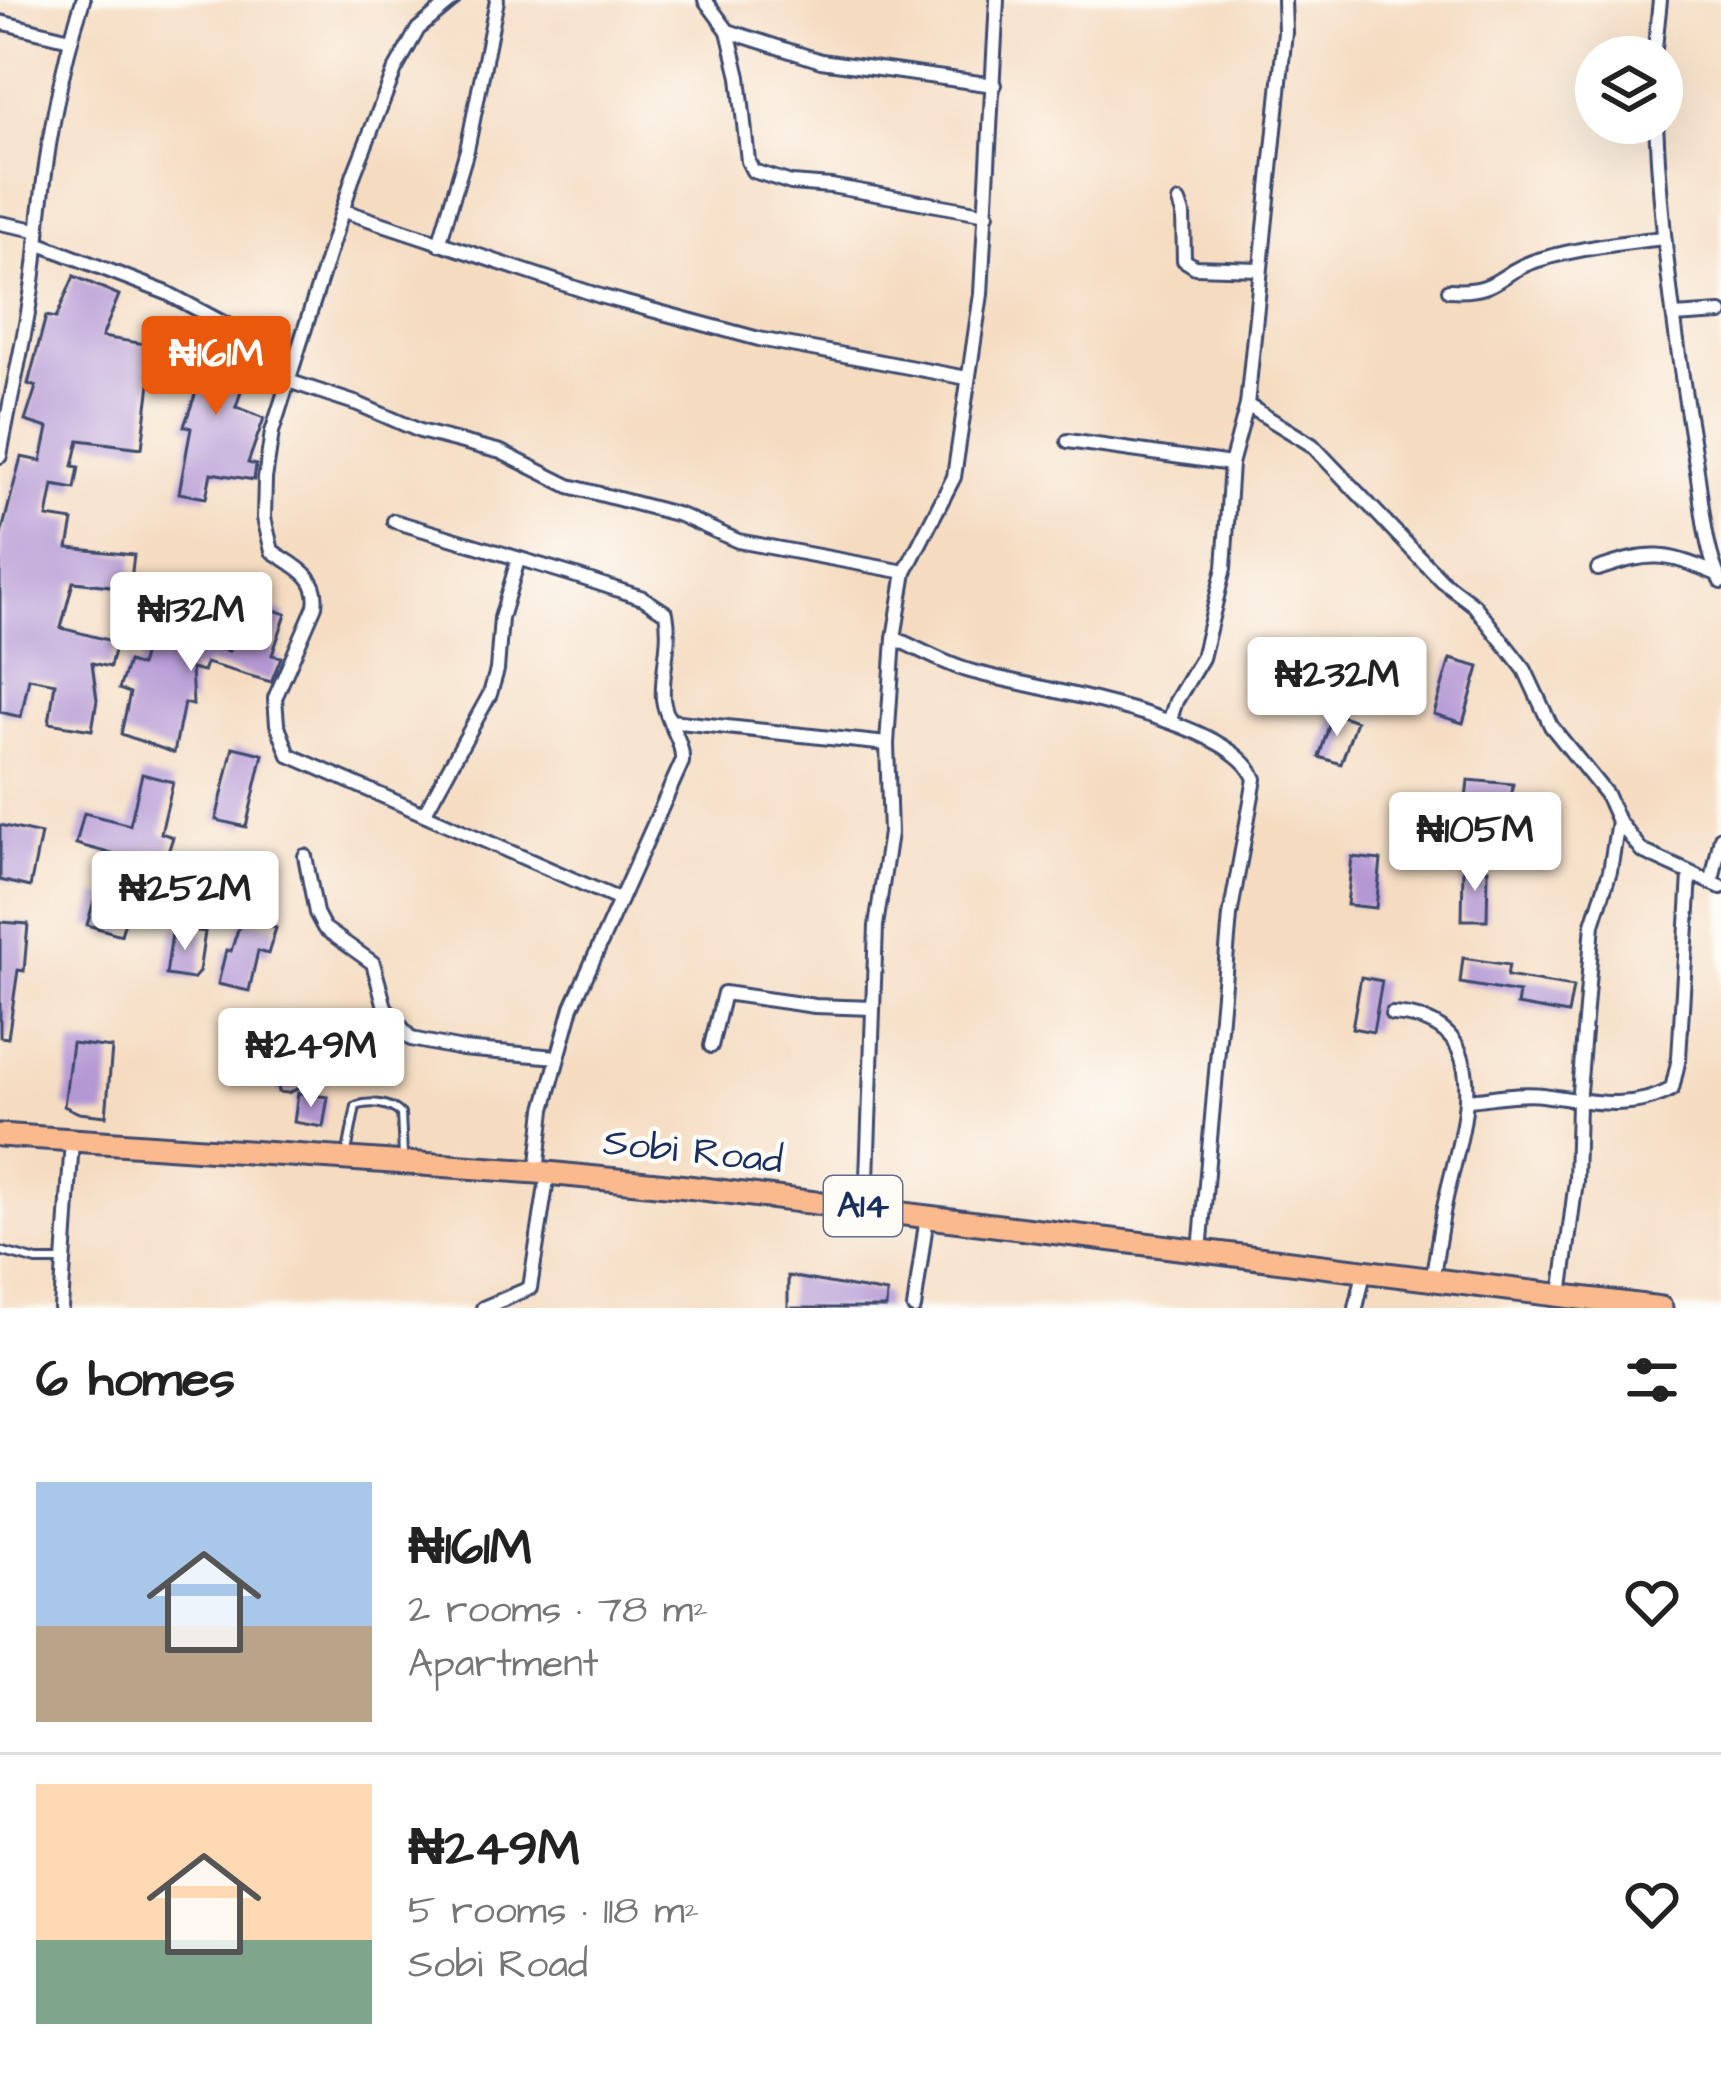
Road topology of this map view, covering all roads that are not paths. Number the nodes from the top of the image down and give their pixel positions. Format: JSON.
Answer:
{"nodes":[{"id":1,"x":83,"y":0,"type":"edge"},
{"id":2,"x":453,"y":0,"type":"edge"},
{"id":3,"x":497,"y":0,"type":"edge"},
{"id":4,"x":705,"y":0,"type":"edge"},
{"id":5,"x":998,"y":0,"type":"edge"},
{"id":6,"x":1284,"y":0,"type":"edge"},
{"id":7,"x":1660,"y":0,"type":"edge"},
{"id":8,"x":0,"y":22,"type":"edge"},
{"id":9,"x":728,"y":31,"type":"junction"},
{"id":10,"x":1656,"y":36,"type":"edge"},
{"id":11,"x":70,"y":39,"type":"junction"},
{"id":12,"x":994,"y":85,"type":"junction"},
{"id":13,"x":1657,"y":144,"type":"edge"},
{"id":14,"x":1179,"y":202,"type":"dead end"},
{"id":15,"x":344,"y":211,"type":"junction"},
{"id":16,"x":987,"y":214,"type":"junction"},
{"id":17,"x":0,"y":224,"type":"edge"},
{"id":18,"x":37,"y":237,"type":"junction"},
{"id":19,"x":1663,"y":238,"type":"junction"},
{"id":20,"x":439,"y":244,"type":"junction"},
{"id":21,"x":1259,"y":269,"type":"junction"},
{"id":22,"x":1449,"y":290,"type":"dead end"},
{"id":23,"x":1721,"y":314,"type":"edge"},
{"id":24,"x":1674,"y":316,"type":"junction"},
{"id":25,"x":292,"y":360,"type":"junction"},
{"id":26,"x":968,"y":378,"type":"junction"},
{"id":27,"x":288,"y":382,"type":"junction"},
{"id":28,"x":1246,"y":405,"type":"junction"},
{"id":29,"x":1069,"y":441,"type":"dead end"},
{"id":30,"x":0,"y":456,"type":"edge"},
{"id":31,"x":1231,"y":464,"type":"junction"},
{"id":32,"x":394,"y":521,"type":"dead end"},
{"id":33,"x":518,"y":560,"type":"junction"},
{"id":34,"x":1598,"y":569,"type":"dead end"},
{"id":35,"x":904,"y":572,"type":"junction"},
{"id":36,"x":1719,"y":578,"type":"edge"},
{"id":37,"x":894,"y":638,"type":"junction"},
{"id":38,"x":1170,"y":719,"type":"junction"},
{"id":39,"x":670,"y":721,"type":"junction"},
{"id":40,"x":887,"y":744,"type":"junction"},
{"id":41,"x":424,"y":814,"type":"junction"},
{"id":42,"x":1618,"y":821,"type":"junction"},
{"id":43,"x":1721,"y":837,"type":"edge"},
{"id":44,"x":305,"y":856,"type":"dead end"},
{"id":45,"x":1690,"y":875,"type":"junction"},
{"id":46,"x":1716,"y":884,"type":"edge"},
{"id":47,"x":620,"y":900,"type":"junction"},
{"id":48,"x":873,"y":1008,"type":"junction"},
{"id":49,"x":1392,"y":1014,"type":"dead end"},
{"id":50,"x":711,"y":1046,"type":"dead end"},
{"id":51,"x":557,"y":1057,"type":"junction"},
{"id":52,"x":1467,"y":1100,"type":"junction"},
{"id":53,"x":1578,"y":1104,"type":"junction"},
{"id":54,"x":0,"y":1135,"type":"edge"},
{"id":55,"x":59,"y":1139,"type":"junction"},
{"id":56,"x":345,"y":1160,"type":"junction"},
{"id":57,"x":404,"y":1164,"type":"junction"},
{"id":58,"x":542,"y":1172,"type":"junction"},
{"id":59,"x":866,"y":1207,"type":"junction"},
{"id":60,"x":927,"y":1215,"type":"junction"},
{"id":61,"x":0,"y":1251,"type":"edge"},
{"id":62,"x":1200,"y":1252,"type":"junction"},
{"id":63,"x":62,"y":1261,"type":"junction"},
{"id":64,"x":1364,"y":1273,"type":"junction"},
{"id":65,"x":1432,"y":1281,"type":"junction"},
{"id":66,"x":1559,"y":1302,"type":"edge"},
{"id":67,"x":1602,"y":1305,"type":"edge"},
{"id":68,"x":61,"y":1308,"type":"edge"},
{"id":69,"x":483,"y":1308,"type":"edge"},
{"id":70,"x":914,"y":1308,"type":"edge"},
{"id":71,"x":1356,"y":1308,"type":"edge"},
{"id":72,"x":1661,"y":1308,"type":"edge"}],
"edges":[{"from":1,"to":11,"type":"street"},
{"from":2,"to":15,"type":"street"},
{"from":3,"to":20,"type":"street"},
{"from":4,"to":9,"type":"street"},
{"from":5,"to":12,"type":"street"},
{"from":6,"to":21,"type":"street"},
{"from":7,"to":10,"type":"street"},
{"from":8,"to":11,"type":"street"},
{"from":9,"to":12,"type":"street"},
{"from":9,"to":16,"type":"street"},
{"from":11,"to":18,"type":"street"},
{"from":12,"to":16,"type":"street"},
{"from":13,"to":19,"type":"street"},
{"from":14,"to":21,"type":"street"},
{"from":15,"to":20,"type":"street"},
{"from":15,"to":25,"type":"street"},
{"from":16,"to":26,"type":"street"},
{"from":17,"to":18,"type":"street"},
{"from":18,"to":25,"type":"street"},
{"from":18,"to":30,"type":"street"},
{"from":19,"to":22,"type":"street"},
{"from":19,"to":24,"type":"street"},
{"from":20,"to":26,"type":"street"},
{"from":21,"to":28,"type":"street"},
{"from":23,"to":24,"type":"street"},
{"from":24,"to":36,"type":"street"},
{"from":25,"to":27,"type":"street"},
{"from":26,"to":35,"type":"street"},
{"from":27,"to":35,"type":"street"},
{"from":27,"to":41,"type":"street"},
{"from":28,"to":31,"type":"street"},
{"from":28,"to":42,"type":"street"},
{"from":29,"to":31,"type":"street"},
{"from":31,"to":38,"type":"street"},
{"from":32,"to":33,"type":"street"},
{"from":33,"to":39,"type":"street"},
{"from":33,"to":41,"type":"street"},
{"from":34,"to":36,"type":"street"},
{"from":35,"to":37,"type":"street"},
{"from":37,"to":38,"type":"street"},
{"from":37,"to":40,"type":"street"},
{"from":38,"to":62,"type":"street"},
{"from":39,"to":40,"type":"street"},
{"from":39,"to":47,"type":"street"},
{"from":40,"to":48,"type":"street"},
{"from":41,"to":47,"type":"street"},
{"from":42,"to":45,"type":"street"},
{"from":42,"to":53,"type":"street"},
{"from":43,"to":46,"type":"street"},
{"from":44,"to":51,"type":"street"},
{"from":45,"to":46,"type":"street"},
{"from":45,"to":53,"type":"street"},
{"from":47,"to":51,"type":"street"},
{"from":48,"to":50,"type":"street"},
{"from":48,"to":59,"type":"street"},
{"from":49,"to":52,"type":"street"},
{"from":51,"to":58,"type":"street"},
{"from":52,"to":53,"type":"street"},
{"from":52,"to":65,"type":"street"},
{"from":53,"to":66,"type":"street"},
{"from":54,"to":55,"type":"highway","name":"Sobi Road","number":"A14"},
{"from":55,"to":56,"type":"highway","name":"Sobi Road","number":"A14"},
{"from":55,"to":63,"type":"street"},
{"from":56,"to":57,"type":"highway","name":"Sobi Road","number":"A14"},
{"from":56,"to":57,"type":"lane"},
{"from":57,"to":58,"type":"highway","name":"Sobi Road","number":"A14"},
{"from":58,"to":59,"type":"highway","name":"Sobi Road","number":"A14"},
{"from":58,"to":69,"type":"street"},
{"from":59,"to":60,"type":"highway","name":"Sobi Road","number":"A14"},
{"from":60,"to":62,"type":"highway","name":"Sobi Road","number":"A14"},
{"from":60,"to":70,"type":"street"},
{"from":61,"to":63,"type":"lane"},
{"from":62,"to":64,"type":"highway","name":"Sobi Road","number":"A14"},
{"from":63,"to":68,"type":"street"},
{"from":64,"to":65,"type":"highway","name":"Sobi Road","number":"A14"},
{"from":64,"to":71,"type":"street"},
{"from":65,"to":66,"type":"highway","name":"Sobi Road","number":"A14"},
{"from":66,"to":67,"type":"highway","name":"Sobi Road","number":"A14"},
{"from":67,"to":72,"type":"highway","name":"Sobi Road","number":"A14"}]}
